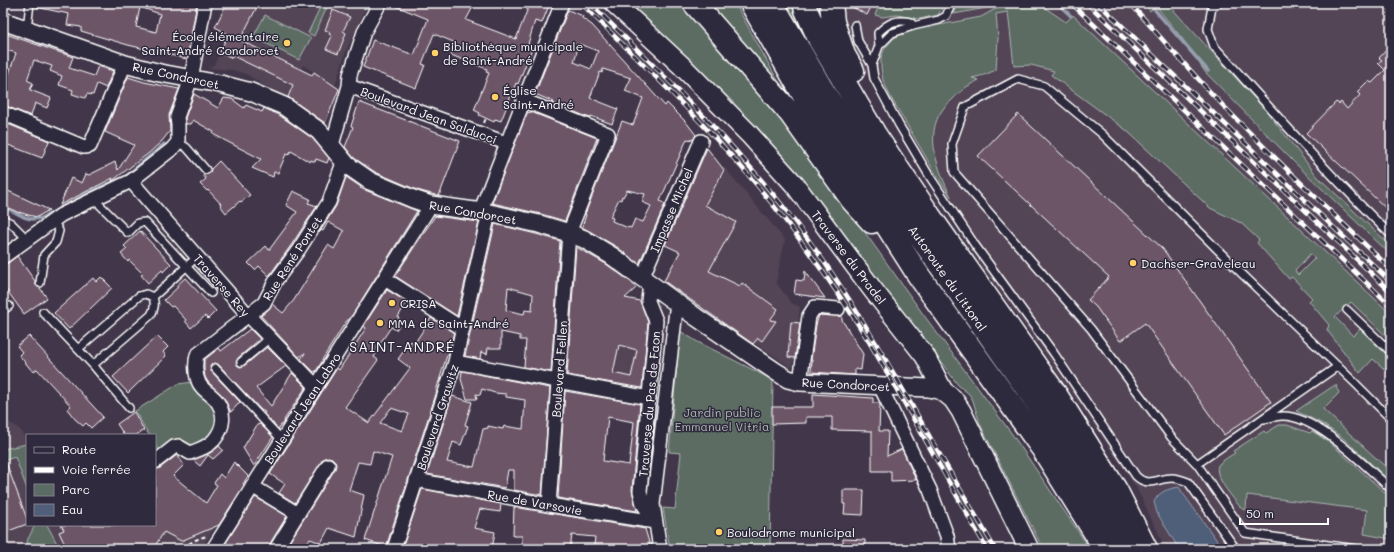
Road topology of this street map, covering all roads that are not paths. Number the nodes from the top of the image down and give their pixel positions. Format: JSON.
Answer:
{"nodes":[{"id":1,"x":30,"y":3,"type":"edge"},
{"id":2,"x":205,"y":3,"type":"edge"},
{"id":3,"x":380,"y":3,"type":"edge"},
{"id":4,"x":562,"y":3,"type":"edge"},
{"id":5,"x":614,"y":3,"type":"edge"},
{"id":6,"x":694,"y":3,"type":"edge"},
{"id":7,"x":751,"y":3,"type":"edge"},
{"id":8,"x":772,"y":3,"type":"edge"},
{"id":9,"x":804,"y":3,"type":"edge"},
{"id":10,"x":831,"y":3,"type":"edge"},
{"id":11,"x":952,"y":3,"type":"edge"},
{"id":12,"x":1219,"y":3,"type":"edge"},
{"id":13,"x":3,"y":21,"type":"edge"},
{"id":14,"x":855,"y":25,"type":"dead end"},
{"id":15,"x":27,"y":30,"type":"junction"},
{"id":16,"x":125,"y":64,"type":"junction"},
{"id":17,"x":872,"y":65,"type":"junction"},
{"id":18,"x":191,"y":79,"type":"junction"},
{"id":19,"x":349,"y":86,"type":"junction"},
{"id":20,"x":523,"y":100,"type":"junction"},
{"id":21,"x":3,"y":113,"type":"edge"},
{"id":22,"x":700,"y":141,"type":"dead end"},
{"id":23,"x":178,"y":142,"type":"junction"},
{"id":24,"x":506,"y":143,"type":"junction"},
{"id":25,"x":332,"y":145,"type":"junction"},
{"id":26,"x":344,"y":160,"type":"junction"},
{"id":27,"x":206,"y":170,"type":"dead end"},
{"id":28,"x":131,"y":181,"type":"junction"},
{"id":29,"x":100,"y":205,"type":"dead end"},
{"id":30,"x":431,"y":205,"type":"junction"},
{"id":31,"x":484,"y":213,"type":"junction"},
{"id":32,"x":929,"y":216,"type":"junction"},
{"id":33,"x":3,"y":219,"type":"edge"},
{"id":34,"x":53,"y":220,"type":"junction"},
{"id":35,"x":569,"y":233,"type":"junction"},
{"id":36,"x":1391,"y":235,"type":"edge"},
{"id":37,"x":27,"y":239,"type":"junction"},
{"id":38,"x":3,"y":257,"type":"edge"},
{"id":39,"x":197,"y":257,"type":"junction"},
{"id":40,"x":186,"y":266,"type":"junction"},
{"id":41,"x":919,"y":276,"type":"junction"},
{"id":42,"x":385,"y":279,"type":"junction"},
{"id":43,"x":646,"y":280,"type":"junction"},
{"id":44,"x":40,"y":283,"type":"dead end"},
{"id":45,"x":210,"y":293,"type":"dead end"},
{"id":46,"x":152,"y":297,"type":"junction"},
{"id":47,"x":677,"y":302,"type":"junction"},
{"id":48,"x":838,"y":309,"type":"dead end"},
{"id":49,"x":1347,"y":310,"type":"dead end"},
{"id":50,"x":43,"y":312,"type":"dead end"},
{"id":51,"x":248,"y":315,"type":"junction"},
{"id":52,"x":463,"y":329,"type":"junction"},
{"id":53,"x":270,"y":338,"type":"junction"},
{"id":54,"x":78,"y":349,"type":"junction"},
{"id":55,"x":1391,"y":352,"type":"edge"},
{"id":56,"x":241,"y":362,"type":"dead end"},
{"id":57,"x":455,"y":362,"type":"junction"},
{"id":58,"x":93,"y":365,"type":"junction"},
{"id":59,"x":1338,"y":366,"type":"junction"},
{"id":60,"x":214,"y":368,"type":"dead end"},
{"id":61,"x":558,"y":382,"type":"junction"},
{"id":62,"x":800,"y":382,"type":"junction"},
{"id":63,"x":316,"y":386,"type":"junction"},
{"id":64,"x":880,"y":386,"type":"junction"},
{"id":65,"x":943,"y":391,"type":"junction"},
{"id":66,"x":649,"y":398,"type":"junction"},
{"id":67,"x":129,"y":408,"type":"dead end"},
{"id":68,"x":1262,"y":419,"type":"junction"},
{"id":69,"x":1391,"y":419,"type":"edge"},
{"id":70,"x":282,"y":440,"type":"junction"},
{"id":71,"x":156,"y":461,"type":"edge"},
{"id":72,"x":1197,"y":464,"type":"junction"},
{"id":73,"x":328,"y":465,"type":"dead end"},
{"id":74,"x":416,"y":480,"type":"junction"},
{"id":75,"x":252,"y":486,"type":"junction"},
{"id":76,"x":1391,"y":489,"type":"edge"},
{"id":77,"x":549,"y":505,"type":"junction"},
{"id":78,"x":298,"y":514,"type":"junction"},
{"id":79,"x":655,"y":522,"type":"junction"},
{"id":80,"x":213,"y":549,"type":"edge"},
{"id":81,"x":276,"y":549,"type":"edge"},
{"id":82,"x":394,"y":549,"type":"edge"},
{"id":83,"x":660,"y":549,"type":"edge"},
{"id":84,"x":949,"y":549,"type":"edge"},
{"id":85,"x":1029,"y":549,"type":"edge"},
{"id":86,"x":1105,"y":549,"type":"edge"},
{"id":87,"x":1128,"y":549,"type":"edge"},
{"id":88,"x":1146,"y":549,"type":"edge"},
{"id":89,"x":1236,"y":549,"type":"edge"},
{"id":90,"x":1356,"y":549,"type":"edge"}],
"edges":[{"from":1,"to":15,"type":"lane"},
{"from":2,"to":18,"type":"street"},
{"from":3,"to":19,"type":"street"},
{"from":4,"to":20,"type":"street"},
{"from":5,"to":65,"type":"main road","name":"Traverse du Pradel"},
{"from":6,"to":41,"type":"highway"},
{"from":7,"to":41,"type":"highway","name":"Autoroute du Littoral"},
{"from":8,"to":87,"type":"highway","name":"Autoroute du Littoral"},
{"from":9,"to":32,"type":"highway"},
{"from":10,"to":32,"type":"highway"},
{"from":11,"to":17,"type":"lane"},
{"from":12,"to":36,"type":"lane"},
{"from":13,"to":15,"type":"street","name":"Rue Condorcet"},
{"from":14,"to":17,"type":"lane"},
{"from":15,"to":16,"type":"street","name":"Rue Condorcet"},
{"from":16,"to":18,"type":"street","name":"Rue Condorcet"},
{"from":16,"to":21,"type":"street"},
{"from":17,"to":89,"type":"lane"},
{"from":18,"to":23,"type":"street"},
{"from":18,"to":25,"type":"street","name":"Rue Condorcet"},
{"from":19,"to":24,"type":"street","name":"Boulevard Jean Salducci"},
{"from":19,"to":25,"type":"street"},
{"from":20,"to":24,"type":"street"},
{"from":20,"to":35,"type":"street","name":"Boulevard Fellen"},
{"from":22,"to":43,"type":"street","name":"Impasse Michel"},
{"from":23,"to":27,"type":"lane"},
{"from":23,"to":28,"type":"street"},
{"from":24,"to":31,"type":"street","name":"Boulevard Jean Salducci"},
{"from":25,"to":26,"type":"street","name":"Rue Condorcet"},
{"from":26,"to":30,"type":"street","name":"Rue Condorcet"},
{"from":26,"to":51,"type":"street","name":"Rue René Pontet"},
{"from":28,"to":34,"type":"street"},
{"from":28,"to":39,"type":"street","name":"Traverse Rey"},
{"from":29,"to":40,"type":"lane"},
{"from":30,"to":31,"type":"street","name":"Rue Condorcet"},
{"from":30,"to":42,"type":"street","name":"Boulevard Jean Labro"},
{"from":31,"to":35,"type":"street","name":"Rue Condorcet"},
{"from":31,"to":52,"type":"street","name":"Boulevard Grawitz"},
{"from":32,"to":88,"type":"highway"},
{"from":33,"to":37,"type":"lane"},
{"from":34,"to":37,"type":"street"},
{"from":34,"to":44,"type":"lane"},
{"from":35,"to":43,"type":"street","name":"Rue Condorcet"},
{"from":35,"to":61,"type":"street","name":"Boulevard Fellen"},
{"from":37,"to":38,"type":"street"},
{"from":39,"to":40,"type":"lane"},
{"from":39,"to":51,"type":"street","name":"Traverse Rey"},
{"from":40,"to":45,"type":"lane"},
{"from":40,"to":46,"type":"lane"},
{"from":41,"to":86,"type":"highway","name":"Autoroute du Littoral"},
{"from":42,"to":52,"type":"street"},
{"from":42,"to":63,"type":"street","name":"Boulevard Jean Labro"},
{"from":43,"to":47,"type":"street","name":"Rue Condorcet"},
{"from":43,"to":66,"type":"street","name":"Traverse du Pas de Faon"},
{"from":46,"to":54,"type":"lane"},
{"from":46,"to":58,"type":"lane"},
{"from":47,"to":62,"type":"street","name":"Rue Condorcet"},
{"from":47,"to":79,"type":"street","name":"Traverse du Pas de Faon"},
{"from":48,"to":62,"type":"street"},
{"from":49,"to":55,"type":"lane"},
{"from":50,"to":54,"type":"lane"},
{"from":51,"to":53,"type":"street","name":"Traverse Rey"},
{"from":51,"to":71,"type":"street","name":"Rue René Pontet"},
{"from":52,"to":57,"type":"street","name":"Boulevard Grawitz"},
{"from":53,"to":56,"type":"lane"},
{"from":53,"to":63,"type":"street","name":"Traverse Rey"},
{"from":54,"to":58,"type":"lane"},
{"from":57,"to":61,"type":"street"},
{"from":57,"to":74,"type":"street","name":"Boulevard Grawitz"},
{"from":58,"to":67,"type":"lane"},
{"from":59,"to":68,"type":"lane"},
{"from":59,"to":69,"type":"lane"},
{"from":59,"to":72,"type":"lane"},
{"from":60,"to":70,"type":"lane"},
{"from":61,"to":66,"type":"street"},
{"from":61,"to":77,"type":"street","name":"Boulevard Fellen"},
{"from":62,"to":64,"type":"street","name":"Rue Condorcet"},
{"from":63,"to":70,"type":"street","name":"Boulevard Jean Labro"},
{"from":64,"to":65,"type":"street","name":"Rue Condorcet"},
{"from":64,"to":84,"type":"street"},
{"from":65,"to":85,"type":"main road","name":"Traverse du Pradel"},
{"from":66,"to":79,"type":"street","name":"Traverse du Pas de Faon"},
{"from":68,"to":72,"type":"lane"},
{"from":68,"to":76,"type":"lane"},
{"from":70,"to":75,"type":"street","name":"Boulevard Jean Labro"},
{"from":72,"to":90,"type":"lane"},
{"from":73,"to":78,"type":"street"},
{"from":74,"to":77,"type":"street","name":"Rue de Varsovie"},
{"from":74,"to":82,"type":"street","name":"Boulevard Grawitz"},
{"from":75,"to":78,"type":"street"},
{"from":75,"to":80,"type":"street","name":"Boulevard Jean Labro"},
{"from":77,"to":79,"type":"street","name":"Rue de Varsovie"},
{"from":78,"to":81,"type":"street"},
{"from":79,"to":83,"type":"street","name":"Traverse du Pas de Faon"}]}
